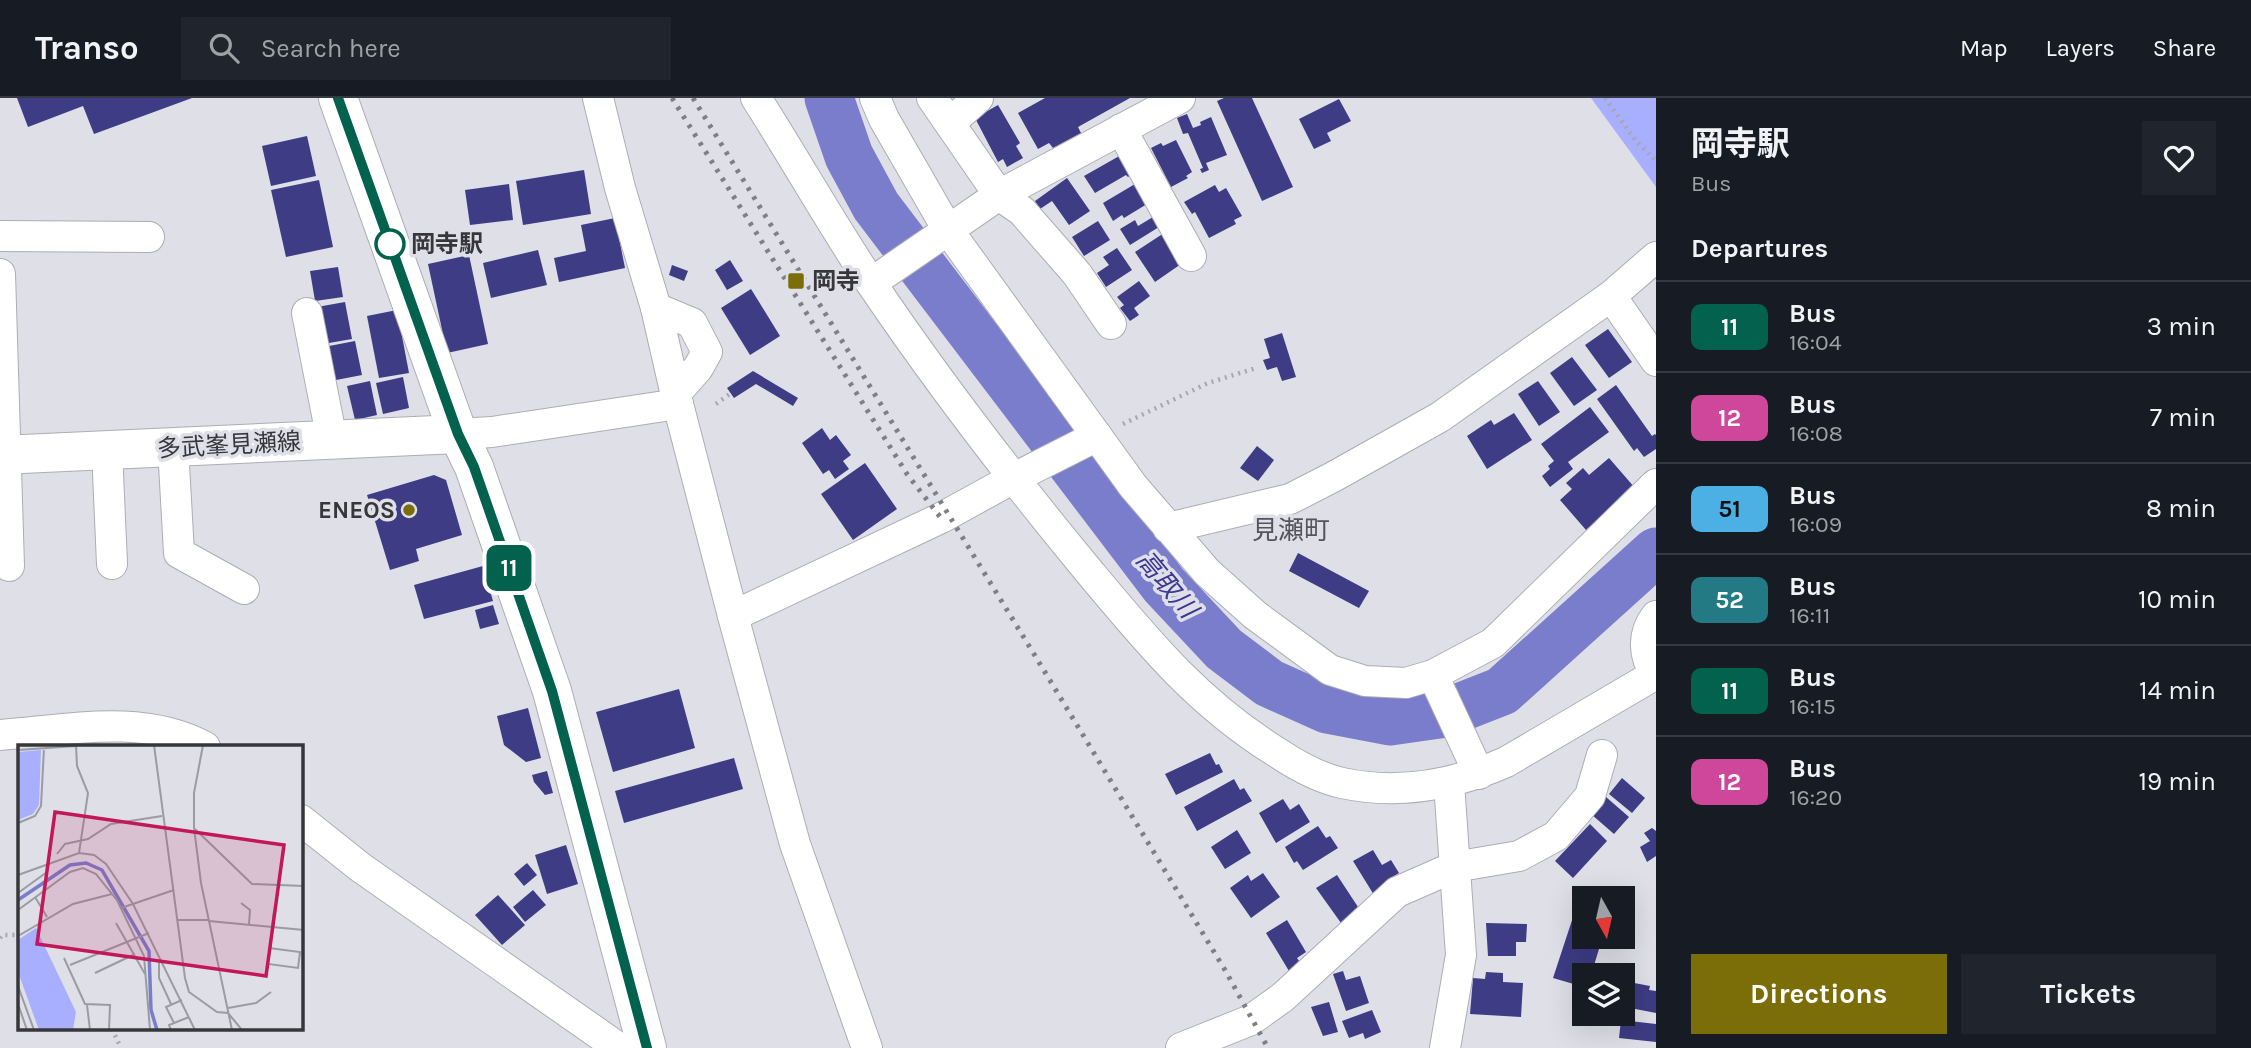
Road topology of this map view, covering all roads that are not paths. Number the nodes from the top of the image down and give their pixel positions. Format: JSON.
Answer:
{"nodes":[{"id":1,"x":338,"y":98,"type":"edge"},
{"id":2,"x":598,"y":98,"type":"edge"},
{"id":3,"x":756,"y":98,"type":"edge"},
{"id":4,"x":774,"y":98,"type":"edge"},
{"id":5,"x":876,"y":98,"type":"edge"},
{"id":6,"x":932,"y":98,"type":"edge"},
{"id":7,"x":978,"y":98,"type":"edge"},
{"id":8,"x":1180,"y":98,"type":"edge"},
{"id":9,"x":950,"y":123,"type":"junction"},
{"id":10,"x":1121,"y":129,"type":"junction"},
{"id":11,"x":781,"y":138,"type":"junction"},
{"id":12,"x":999,"y":195,"type":"junction"},
{"id":13,"x":943,"y":234,"type":"junction"},
{"id":14,"x":0,"y":236,"type":"edge"},
{"id":15,"x":149,"y":237,"type":"dead end"},
{"id":16,"x":1191,"y":256,"type":"dead end"},
{"id":17,"x":1656,"y":257,"type":"edge"},
{"id":18,"x":0,"y":274,"type":"edge"},
{"id":19,"x":875,"y":280,"type":"junction"},
{"id":20,"x":1611,"y":296,"type":"junction"},
{"id":21,"x":0,"y":300,"type":"edge"},
{"id":22,"x":656,"y":308,"type":"junction"},
{"id":23,"x":307,"y":313,"type":"dead end"},
{"id":24,"x":1111,"y":324,"type":"dead end"},
{"id":25,"x":1656,"y":361,"type":"edge"},
{"id":26,"x":677,"y":399,"type":"junction"},
{"id":27,"x":458,"y":434,"type":"junction"},
{"id":28,"x":1093,"y":439,"type":"junction"},
{"id":29,"x":332,"y":440,"type":"junction"},
{"id":30,"x":173,"y":447,"type":"junction"},
{"id":31,"x":107,"y":450,"type":"junction"},
{"id":32,"x":2,"y":455,"type":"edge"},
{"id":33,"x":1021,"y":475,"type":"junction"},
{"id":34,"x":1656,"y":484,"type":"edge"},
{"id":35,"x":1168,"y":528,"type":"junction"},
{"id":36,"x":112,"y":564,"type":"dead end"},
{"id":37,"x":9,"y":566,"type":"dead end"},
{"id":38,"x":244,"y":589,"type":"dead end"},
{"id":39,"x":733,"y":616,"type":"junction"},
{"id":40,"x":1656,"y":616,"type":"edge"},
{"id":41,"x":1656,"y":674,"type":"edge"},
{"id":42,"x":1435,"y":681,"type":"junction"},
{"id":43,"x":0,"y":735,"type":"edge"},
{"id":44,"x":202,"y":745,"type":"edge"},
{"id":45,"x":1602,"y":755,"type":"dead end"},
{"id":46,"x":1479,"y":774,"type":"junction"},
{"id":47,"x":1449,"y":783,"type":"junction"},
{"id":48,"x":303,"y":822,"type":"edge"},
{"id":49,"x":1454,"y":867,"type":"junction"},
{"id":50,"x":619,"y":1048,"type":"edge"},
{"id":51,"x":647,"y":1048,"type":"edge"},
{"id":52,"x":867,"y":1048,"type":"edge"},
{"id":53,"x":1181,"y":1048,"type":"edge"},
{"id":54,"x":1445,"y":1048,"type":"edge"}],
"edges":[{"from":1,"to":27,"type":"main road"},
{"from":2,"to":22,"type":"street"},
{"from":3,"to":11,"type":"street"},
{"from":4,"to":11,"type":"street"},
{"from":5,"to":13,"type":"street"},
{"from":6,"to":9,"type":"street"},
{"from":7,"to":9,"type":"street"},
{"from":8,"to":10,"type":"street"},
{"from":9,"to":12,"type":"street"},
{"from":10,"to":12,"type":"street"},
{"from":10,"to":16,"type":"street"},
{"from":11,"to":19,"type":"street"},
{"from":12,"to":13,"type":"street"},
{"from":12,"to":24,"type":"street"},
{"from":13,"to":19,"type":"street"},
{"from":13,"to":28,"type":"street"},
{"from":14,"to":15,"type":"street"},
{"from":17,"to":20,"type":"street"},
{"from":18,"to":21,"type":"street"},
{"from":19,"to":33,"type":"street"},
{"from":20,"to":25,"type":"street"},
{"from":20,"to":35,"type":"street"},
{"from":21,"to":32,"type":"street"},
{"from":22,"to":26,"type":"street"},
{"from":22,"to":26,"type":"street"},
{"from":23,"to":29,"type":"street"},
{"from":26,"to":27,"type":"street"},
{"from":26,"to":39,"type":"street"},
{"from":27,"to":29,"type":"main road","name":"多武峯見瀬線"},
{"from":27,"to":51,"type":"main road"},
{"from":28,"to":33,"type":"street"},
{"from":28,"to":35,"type":"street"},
{"from":29,"to":30,"type":"main road","name":"多武峯見瀬線"},
{"from":30,"to":31,"type":"main road","name":"多武峯見瀬線"},
{"from":30,"to":38,"type":"street"},
{"from":31,"to":32,"type":"main road","name":"多武峯見瀬線"},
{"from":31,"to":36,"type":"street"},
{"from":32,"to":37,"type":"street"},
{"from":33,"to":39,"type":"street"},
{"from":33,"to":47,"type":"street"},
{"from":34,"to":42,"type":"street"},
{"from":35,"to":42,"type":"street"},
{"from":39,"to":52,"type":"street"},
{"from":40,"to":41,"type":"street"},
{"from":41,"to":46,"type":"street"},
{"from":42,"to":46,"type":"street"},
{"from":43,"to":44,"type":"street"},
{"from":45,"to":49,"type":"street"},
{"from":46,"to":47,"type":"street"},
{"from":47,"to":49,"type":"street"},
{"from":48,"to":50,"type":"street"},
{"from":49,"to":53,"type":"street"},
{"from":49,"to":54,"type":"street"}]}
